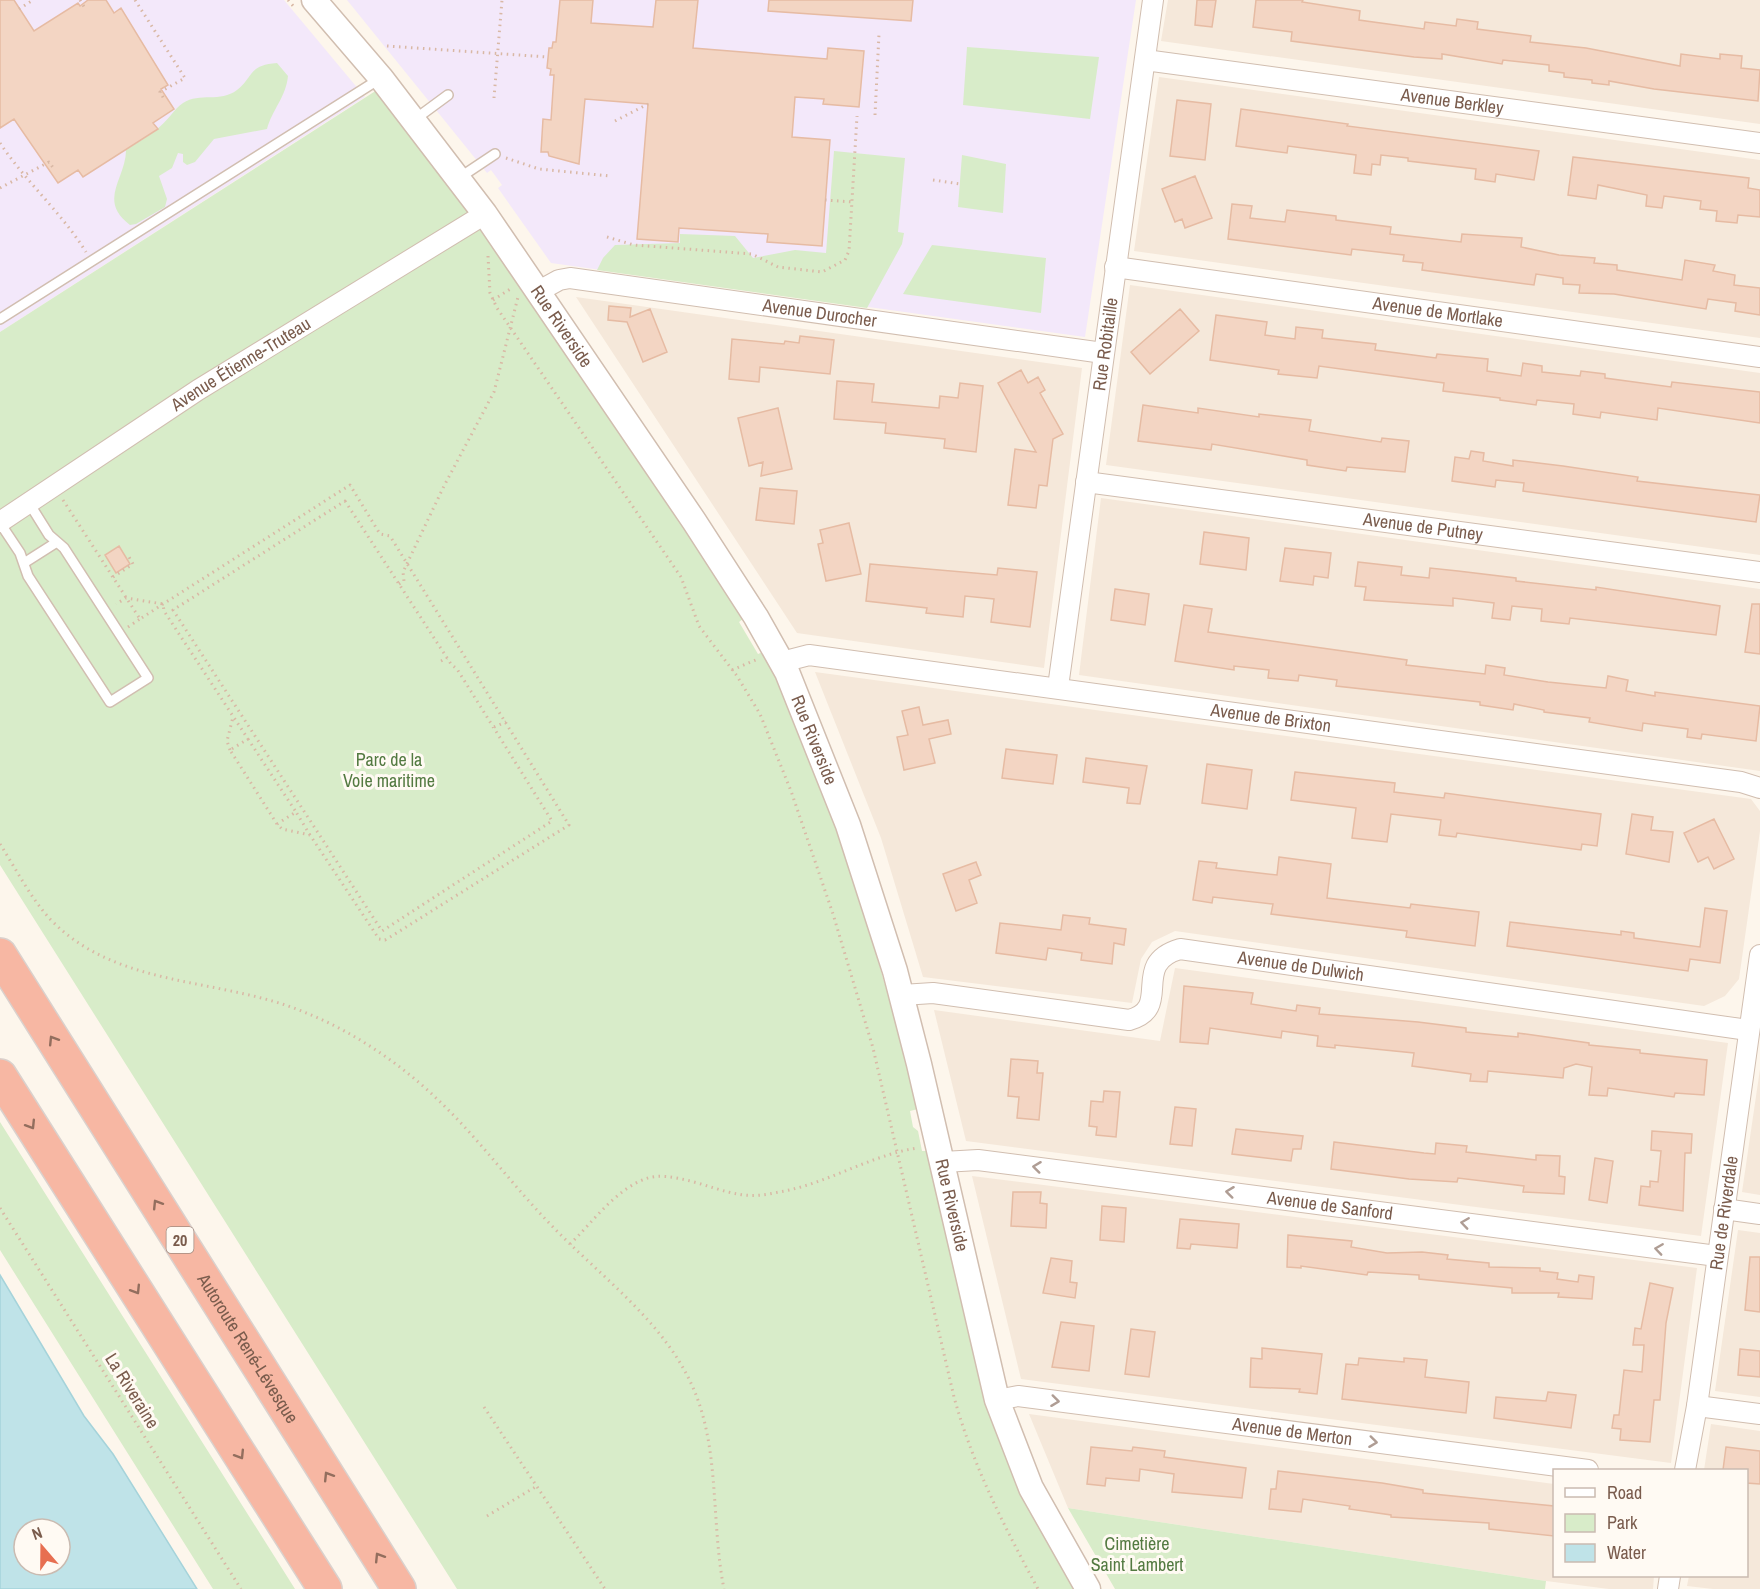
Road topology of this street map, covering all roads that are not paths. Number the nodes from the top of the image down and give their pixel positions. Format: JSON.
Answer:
{"nodes":[{"id":1,"x":314,"y":0,"type":"edge"},
{"id":2,"x":1153,"y":0,"type":"edge"},
{"id":3,"x":1145,"y":60,"type":"junction"},
{"id":4,"x":381,"y":78,"type":"junction"},
{"id":5,"x":448,"y":95,"type":"dead end"},
{"id":6,"x":414,"y":120,"type":"junction"},
{"id":7,"x":1760,"y":143,"type":"edge"},
{"id":8,"x":495,"y":154,"type":"road end"},
{"id":9,"x":459,"y":178,"type":"junction"},
{"id":10,"x":485,"y":214,"type":"junction"},
{"id":11,"x":1115,"y":267,"type":"junction"},
{"id":12,"x":526,"y":288,"type":"junction"},
{"id":13,"x":0,"y":319,"type":"edge"},
{"id":14,"x":1104,"y":353,"type":"junction"},
{"id":15,"x":1760,"y":357,"type":"edge"},
{"id":16,"x":1086,"y":482,"type":"junction"},
{"id":17,"x":29,"y":503,"type":"junction"},
{"id":18,"x":0,"y":522,"type":"edge"},
{"id":19,"x":57,"y":542,"type":"junction"},
{"id":20,"x":24,"y":563,"type":"junction"},
{"id":21,"x":1760,"y":572,"type":"edge"},
{"id":22,"x":772,"y":659,"type":"junction"},
{"id":23,"x":1058,"y":687,"type":"junction"},
{"id":24,"x":1760,"y":788,"type":"edge"},
{"id":25,"x":0,"y":955,"type":"edge"},
{"id":26,"x":1760,"y":956,"type":"edge"},
{"id":27,"x":902,"y":996,"type":"junction"},
{"id":28,"x":1757,"y":1000,"type":"edge"},
{"id":29,"x":1748,"y":1029,"type":"junction"},
{"id":30,"x":0,"y":1076,"type":"edge"},
{"id":31,"x":934,"y":1154,"type":"junction"},
{"id":32,"x":1724,"y":1209,"type":"junction"},
{"id":33,"x":1760,"y":1215,"type":"edge"},
{"id":34,"x":1717,"y":1257,"type":"junction"},
{"id":35,"x":997,"y":1400,"type":"junction"},
{"id":36,"x":1697,"y":1406,"type":"junction"},
{"id":37,"x":1760,"y":1414,"type":"edge"},
{"id":38,"x":1580,"y":1469,"type":"edge"},
{"id":39,"x":1685,"y":1469,"type":"edge"},
{"id":40,"x":325,"y":1589,"type":"edge"},
{"id":41,"x":399,"y":1589,"type":"edge"},
{"id":42,"x":1088,"y":1589,"type":"edge"}],
"edges":[{"from":1,"to":4,"type":"street","name":"Rue Riverside"},
{"from":2,"to":3,"type":"street","name":"Rue Robitaille"},
{"from":3,"to":7,"type":"street","name":"Avenue Berkley"},
{"from":3,"to":11,"type":"street","name":"Rue Robitaille"},
{"from":4,"to":6,"type":"street","name":"Rue Riverside"},
{"from":4,"to":13,"type":"lane"},
{"from":5,"to":6,"type":"lane"},
{"from":6,"to":9,"type":"street","name":"Rue Riverside"},
{"from":8,"to":9,"type":"lane"},
{"from":9,"to":10,"type":"street","name":"Rue Riverside"},
{"from":10,"to":12,"type":"street","name":"Rue Riverside"},
{"from":10,"to":17,"type":"street","name":"Avenue Étienne-Truteau"},
{"from":11,"to":14,"type":"street","name":"Rue Robitaille"},
{"from":11,"to":15,"type":"street","name":"Avenue de Mortlake"},
{"from":12,"to":14,"type":"street","name":"Avenue Durocher"},
{"from":12,"to":22,"type":"street","name":"Rue Riverside"},
{"from":14,"to":16,"type":"street","name":"Rue Robitaille"},
{"from":16,"to":21,"type":"street","name":"Avenue de Putney"},
{"from":16,"to":23,"type":"street","name":"Rue Robitaille"},
{"from":17,"to":18,"type":"street","name":"Avenue Étienne-Truteau"},
{"from":17,"to":19,"type":"lane"},
{"from":18,"to":20,"type":"lane"},
{"from":19,"to":20,"type":"lane"},
{"from":19,"to":20,"type":"lane"},
{"from":22,"to":23,"type":"street","name":"Avenue de Brixton"},
{"from":22,"to":27,"type":"street","name":"Rue Riverside"},
{"from":23,"to":24,"type":"street","name":"Avenue de Brixton"},
{"from":41,"to":25,"type":"highway","name":"Autoroute René-Lévesque","number":"20","one_way":true},
{"from":26,"to":28,"type":"street","name":"Rue de Riverdale"},
{"from":27,"to":29,"type":"street","name":"Avenue de Dulwich"},
{"from":27,"to":31,"type":"street","name":"Rue Riverside"},
{"from":28,"to":29,"type":"street","name":"Rue de Riverdale"},
{"from":29,"to":32,"type":"street","name":"Rue de Riverdale"},
{"from":30,"to":40,"type":"highway","one_way":true},
{"from":34,"to":31,"type":"street","name":"Avenue de Sanford","one_way":true},
{"from":31,"to":35,"type":"street","name":"Rue Riverside"},
{"from":32,"to":33,"type":"street"},
{"from":32,"to":34,"type":"street","name":"Rue de Riverdale"},
{"from":34,"to":36,"type":"street","name":"Rue de Riverdale"},
{"from":35,"to":38,"type":"street","name":"Avenue de Merton","one_way":true},
{"from":35,"to":42,"type":"street","name":"Rue Riverside"},
{"from":36,"to":37,"type":"street"},
{"from":36,"to":39,"type":"street","name":"Rue de Riverdale"}]}
